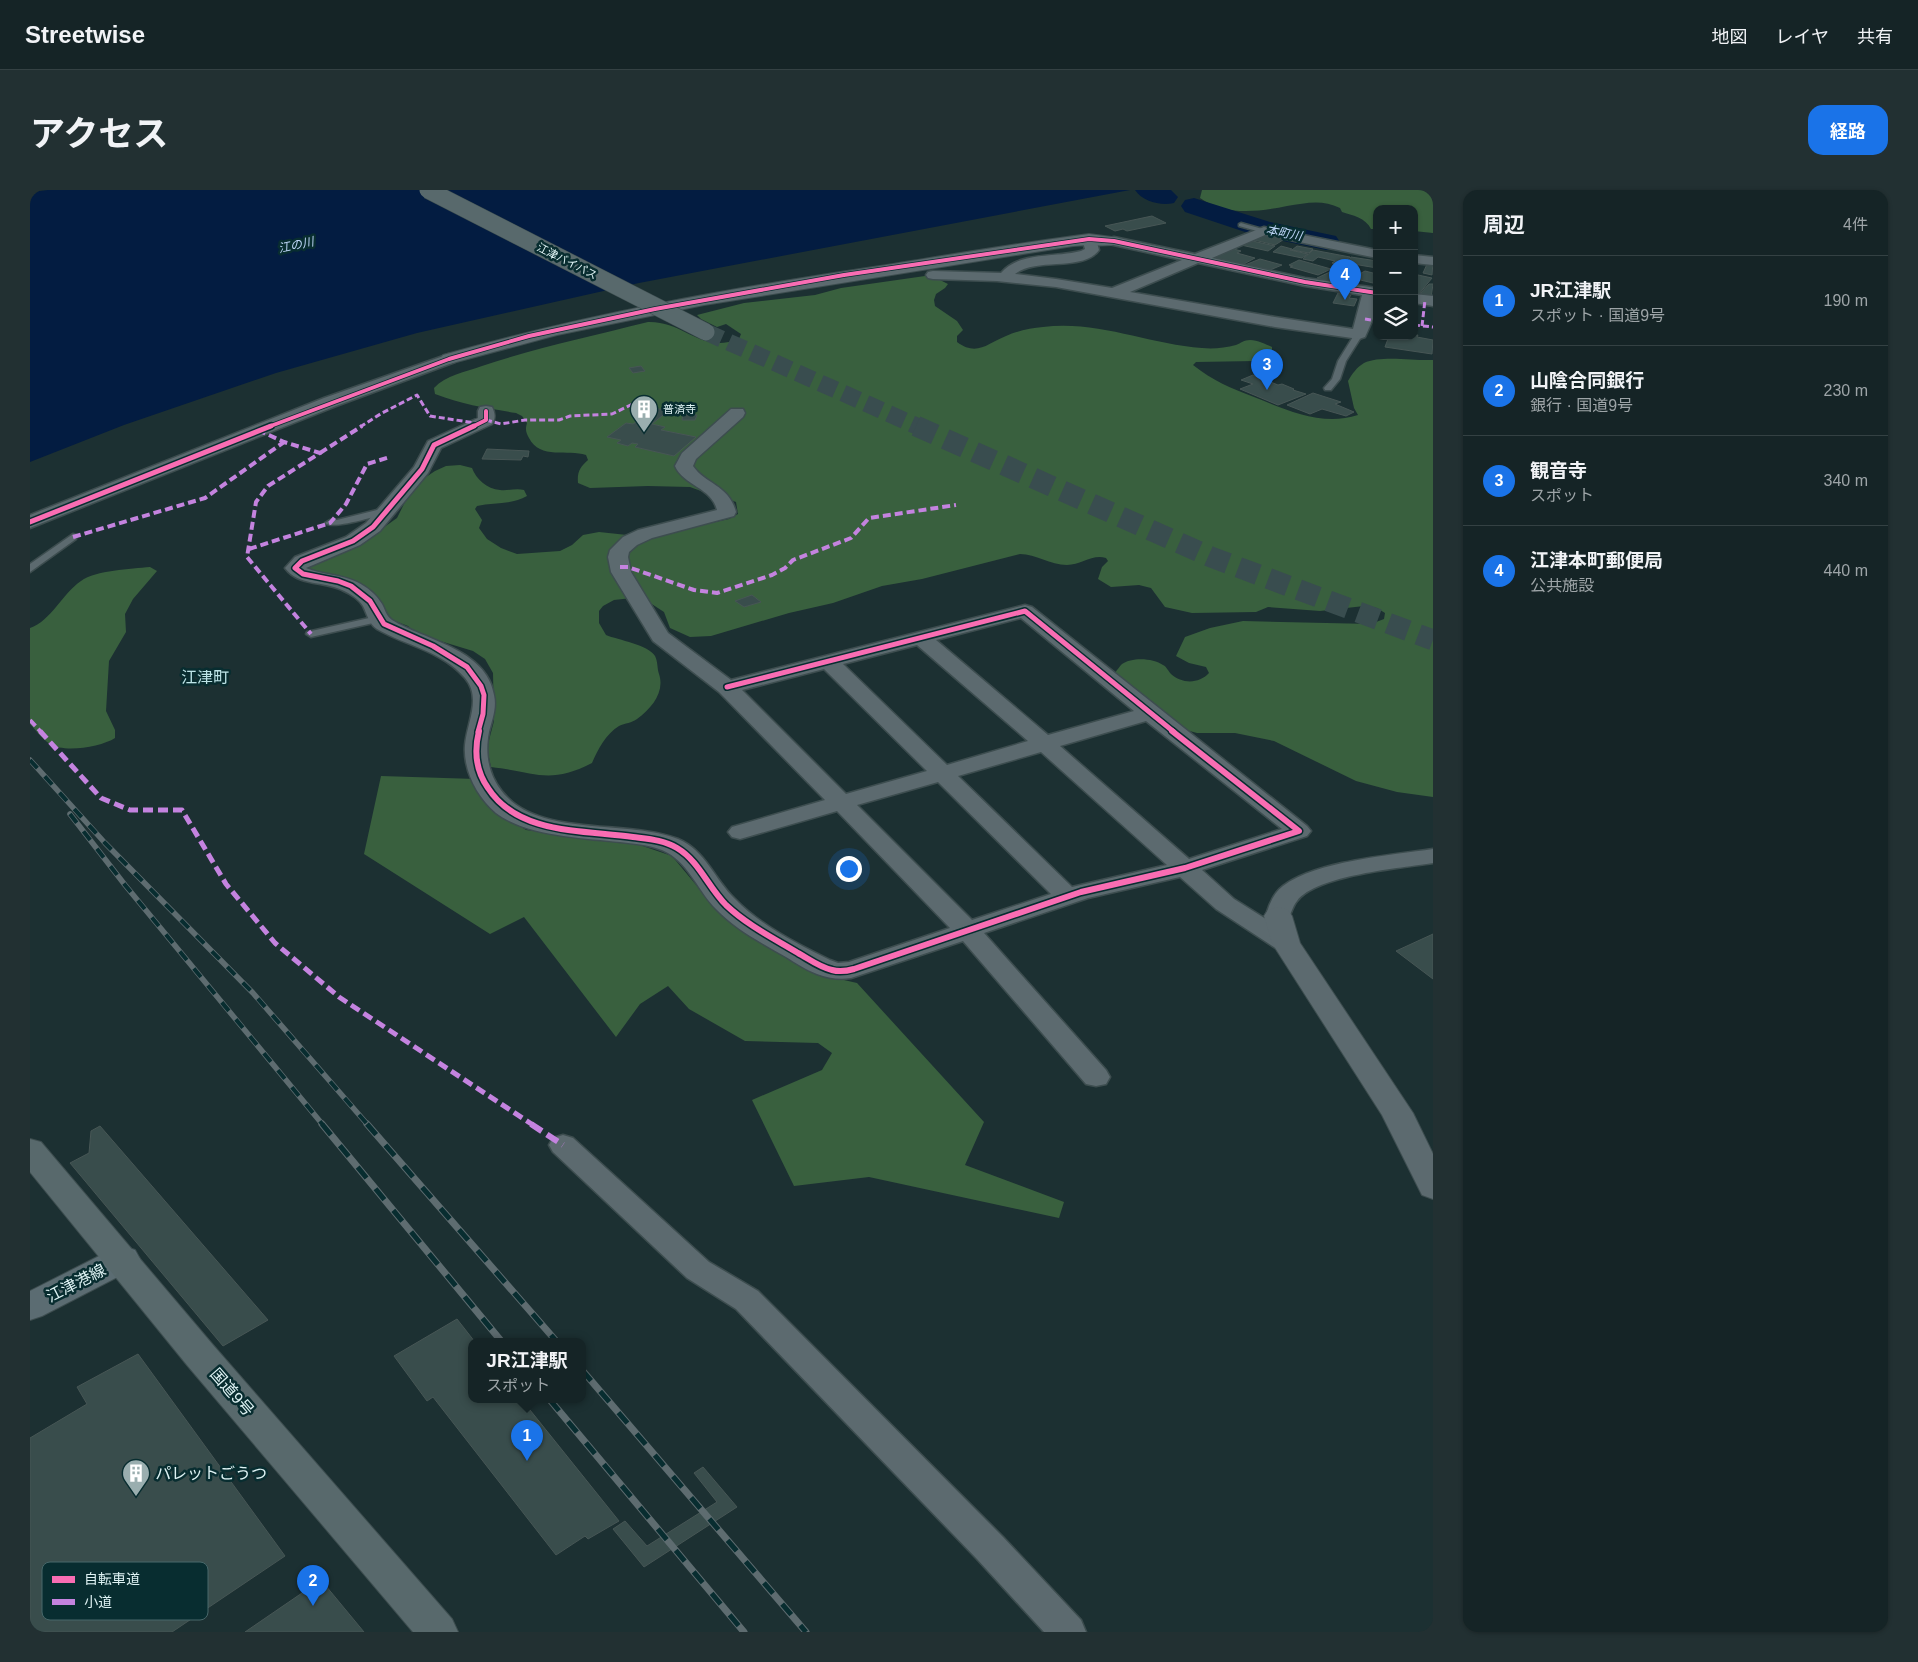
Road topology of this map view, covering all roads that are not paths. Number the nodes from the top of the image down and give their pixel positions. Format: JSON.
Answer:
{"nodes":[{"id":1,"x":428,"y":190,"type":"edge"},
{"id":2,"x":463,"y":208,"type":"joint"},
{"id":3,"x":489,"y":221,"type":"junction"},
{"id":4,"x":1241,"y":225,"type":"dead end"},
{"id":5,"x":1264,"y":231,"type":"junction"},
{"id":6,"x":1089,"y":239,"type":"junction"},
{"id":7,"x":1114,"y":241,"type":"joint"},
{"id":8,"x":1373,"y":253,"type":"edge"},
{"id":9,"x":1196,"y":258,"type":"junction"},
{"id":10,"x":1418,"y":259,"type":"edge"},
{"id":11,"x":1433,"y":261,"type":"edge"},
{"id":12,"x":933,"y":275,"type":"dead end"},
{"id":13,"x":1004,"y":278,"type":"junction"},
{"id":14,"x":1112,"y":293,"type":"junction"},
{"id":15,"x":1373,"y":293,"type":"edge"},
{"id":16,"x":1418,"y":299,"type":"edge"},
{"id":17,"x":1433,"y":301,"type":"edge"},
{"id":18,"x":651,"y":306,"type":"junction"},
{"id":19,"x":706,"y":332,"type":"tunnel mouth"},
{"id":20,"x":1359,"y":334,"type":"junction"},
{"id":21,"x":450,"y":359,"type":"joint"},
{"id":22,"x":1328,"y":388,"type":"dead end"},
{"id":23,"x":486,"y":411,"type":"dead end"},
{"id":24,"x":737,"y":413,"type":"dead end"},
{"id":25,"x":389,"y":510,"type":"junction"},
{"id":26,"x":30,"y":522,"type":"edge"},
{"id":27,"x":330,"y":522,"type":"dead end"},
{"id":28,"x":74,"y":537,"type":"dead end"},
{"id":29,"x":30,"y":568,"type":"edge"},
{"id":30,"x":378,"y":619,"type":"junction"},
{"id":31,"x":312,"y":634,"type":"dead end"},
{"id":32,"x":921,"y":638,"type":"junction"},
{"id":33,"x":828,"y":661,"type":"junction"},
{"id":34,"x":727,"y":687,"type":"junction"},
{"id":35,"x":1150,"y":713,"type":"junction"},
{"id":36,"x":1045,"y":744,"type":"junction"},
{"id":37,"x":942,"y":774,"type":"junction"},
{"id":38,"x":841,"y":803,"type":"junction"},
{"id":39,"x":740,"y":832,"type":"dead end"},
{"id":40,"x":1433,"y":856,"type":"edge"},
{"id":41,"x":1185,"y":868,"type":"junction"},
{"id":42,"x":1068,"y":897,"type":"junction"},
{"id":43,"x":1282,"y":929,"type":"junction"},
{"id":44,"x":968,"y":932,"type":"junction"},
{"id":45,"x":1096,"y":1077,"type":"dead end"},
{"id":46,"x":564,"y":1145,"type":"dead end"},
{"id":47,"x":30,"y":1150,"type":"edge"},
{"id":48,"x":1433,"y":1187,"type":"edge"},
{"id":49,"x":123,"y":1259,"type":"junction"},
{"id":50,"x":30,"y":1307,"type":"edge"},
{"id":51,"x":438,"y":1632,"type":"edge"},
{"id":52,"x":1068,"y":1632,"type":"edge"}],
"edges":[{"from":1,"to":2,"type":"highway","bridge":true},
{"from":2,"to":3,"type":"street","bridge":true},
{"from":3,"to":18,"type":"street","bridge":true},
{"from":3,"to":19,"type":"highway","name":"江津バイパス","bridge":true},
{"from":4,"to":5,"type":"lane"},
{"from":5,"to":8,"type":"street"},
{"from":5,"to":9,"type":"street"},
{"from":6,"to":7,"type":"street"},
{"from":6,"to":13,"type":"street"},
{"from":6,"to":18,"type":"street"},
{"from":7,"to":9,"type":"street"},
{"from":9,"to":14,"type":"street"},
{"from":9,"to":15,"type":"street"},
{"from":10,"to":11,"type":"street"},
{"from":12,"to":13,"type":"street"},
{"from":13,"to":14,"type":"street"},
{"from":14,"to":20,"type":"street"},
{"from":15,"to":20,"type":"street"},
{"from":16,"to":17,"type":"street"},
{"from":18,"to":21,"type":"street"},
{"from":20,"to":22,"type":"lane"},
{"from":21,"to":26,"type":"street"},
{"from":23,"to":25,"type":"street"},
{"from":24,"to":34,"type":"street"},
{"from":25,"to":27,"type":"lane"},
{"from":25,"to":30,"type":"street"},
{"from":28,"to":29,"type":"lane"},
{"from":30,"to":31,"type":"lane"},
{"from":30,"to":44,"type":"street"},
{"from":32,"to":33,"type":"street"},
{"from":32,"to":35,"type":"street"},
{"from":32,"to":36,"type":"street"},
{"from":33,"to":34,"type":"street"},
{"from":33,"to":37,"type":"street"},
{"from":34,"to":38,"type":"street"},
{"from":35,"to":36,"type":"street"},
{"from":35,"to":41,"type":"street"},
{"from":36,"to":37,"type":"street"},
{"from":36,"to":41,"type":"street"},
{"from":37,"to":38,"type":"street"},
{"from":37,"to":42,"type":"street"},
{"from":38,"to":39,"type":"street"},
{"from":38,"to":44,"type":"street"},
{"from":40,"to":43,"type":"street"},
{"from":41,"to":42,"type":"street"},
{"from":41,"to":43,"type":"street"},
{"from":42,"to":44,"type":"street"},
{"from":43,"to":48,"type":"street"},
{"from":44,"to":45,"type":"street"},
{"from":46,"to":52,"type":"street"},
{"from":47,"to":49,"type":"highway","name":"国道9号"},
{"from":49,"to":50,"type":"main road","name":"江津港線"},
{"from":49,"to":51,"type":"highway","name":"国道9号"}]}
